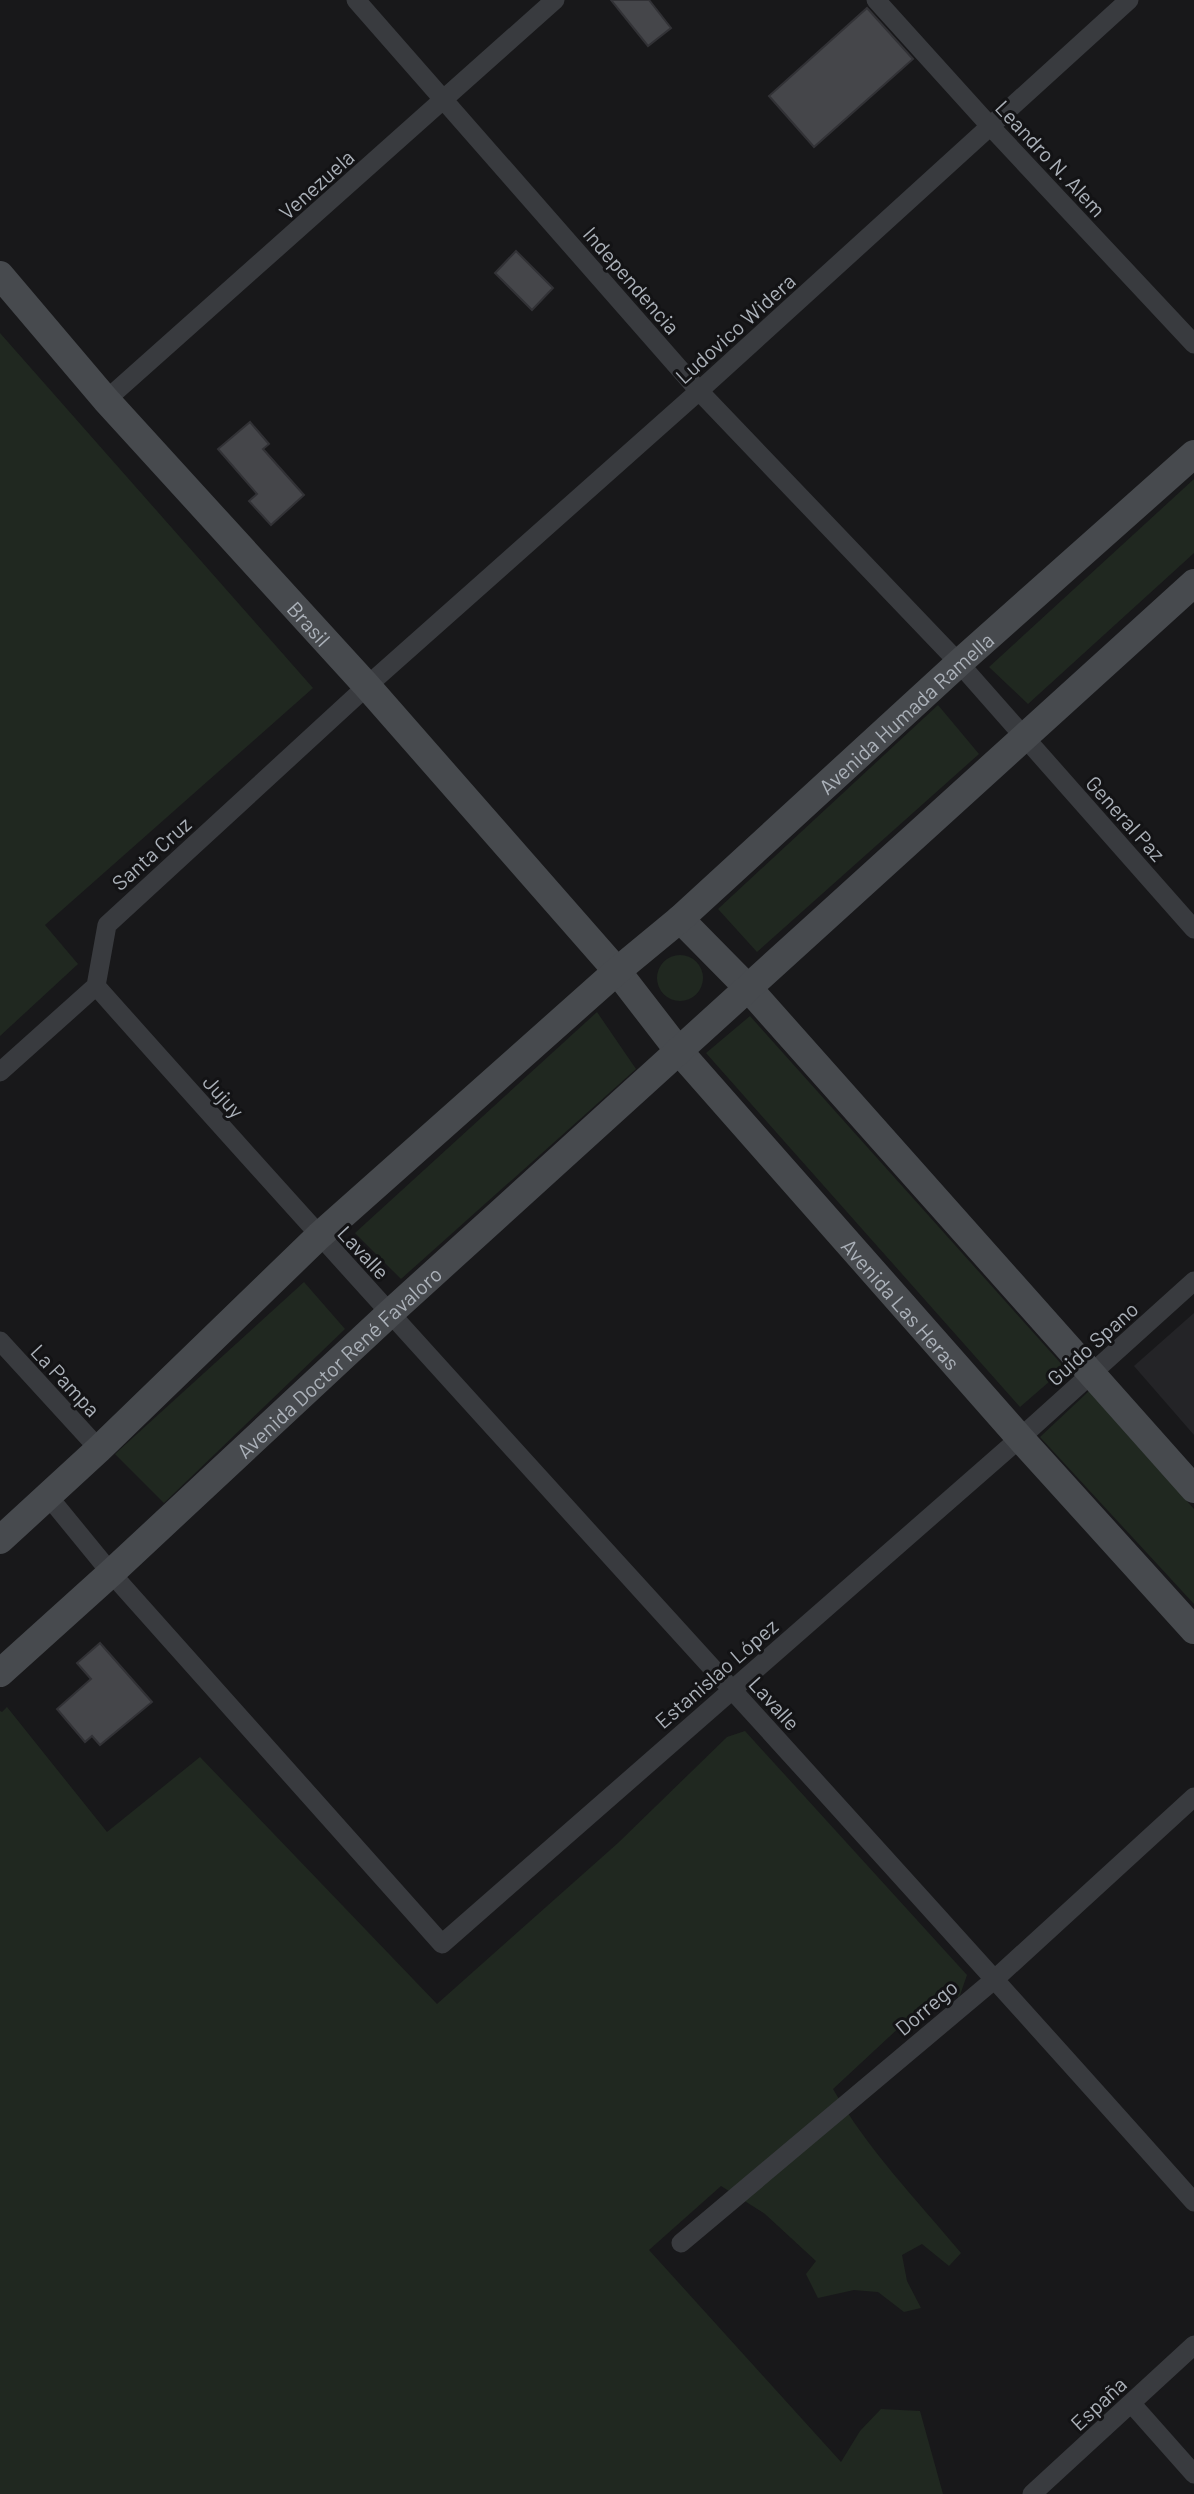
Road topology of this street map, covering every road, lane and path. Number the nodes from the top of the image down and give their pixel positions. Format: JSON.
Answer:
{"nodes":[{"id":1,"x":356,"y":0,"type":"edge"},
{"id":2,"x":555,"y":0,"type":"edge"},
{"id":3,"x":876,"y":0,"type":"edge"},
{"id":4,"x":1129,"y":0,"type":"edge"},
{"id":5,"x":445,"y":100,"type":"junction"},
{"id":6,"x":990,"y":126,"type":"junction"},
{"id":7,"x":0,"y":275,"type":"edge"},
{"id":8,"x":1194,"y":344,"type":"edge"},
{"id":9,"x":699,"y":391,"type":"junction"},
{"id":10,"x":106,"y":400,"type":"junction"},
{"id":11,"x":1194,"y":454,"type":"edge"},
{"id":12,"x":1194,"y":583,"type":"edge"},
{"id":13,"x":959,"y":663,"type":"junction"},
{"id":14,"x":368,"y":686,"type":"junction"},
{"id":15,"x":1024,"y":738,"type":"junction"},
{"id":16,"x":680,"y":919,"type":"junction"},
{"id":17,"x":1194,"y":929,"type":"edge"},
{"id":18,"x":617,"y":971,"type":"junction"},
{"id":19,"x":96,"y":986,"type":"junction"},
{"id":20,"x":749,"y":989,"type":"junction"},
{"id":21,"x":678,"y":1050,"type":"junction"},
{"id":22,"x":0,"y":1072,"type":"edge"},
{"id":23,"x":319,"y":1236,"type":"junction"},
{"id":24,"x":1194,"y":1281,"type":"edge"},
{"id":25,"x":390,"y":1313,"type":"junction"},
{"id":26,"x":0,"y":1341,"type":"edge"},
{"id":27,"x":1091,"y":1374,"type":"junction"},
{"id":28,"x":1020,"y":1438,"type":"junction"},
{"id":29,"x":99,"y":1449,"type":"junction"},
{"id":30,"x":1194,"y":1489,"type":"edge"},
{"id":31,"x":48,"y":1496,"type":"junction"},
{"id":32,"x":0,"y":1540,"type":"edge"},
{"id":33,"x":111,"y":1573,"type":"junction"},
{"id":34,"x":1194,"y":1630,"type":"edge"},
{"id":35,"x":0,"y":1673,"type":"edge"},
{"id":36,"x":731,"y":1689,"type":"junction"},
{"id":37,"x":1194,"y":1797,"type":"edge"},
{"id":38,"x":995,"y":1979,"type":"junction"},
{"id":39,"x":1194,"y":2202,"type":"edge"},
{"id":40,"x":681,"y":2244,"type":"dead end"},
{"id":41,"x":1194,"y":2345,"type":"edge"},
{"id":42,"x":1131,"y":2403,"type":"junction"},
{"id":43,"x":1194,"y":2474,"type":"edge"},
{"id":44,"x":1032,"y":2494,"type":"edge"}],
"edges":[{"from":1,"to":5,"type":"street","name":"Independencia"},
{"from":2,"to":5,"type":"street","name":"Venezuela"},
{"from":3,"to":6,"type":"street","name":"Leandro N. Alem"},
{"from":4,"to":6,"type":"street","name":"Ludovico Widera"},
{"from":5,"to":9,"type":"street","name":"Independencia"},
{"from":5,"to":10,"type":"street","name":"Venezuela"},
{"from":6,"to":8,"type":"street","name":"Leandro N. Alem"},
{"from":6,"to":9,"type":"street","name":"Ludovico Widera"},
{"from":7,"to":10,"type":"main road","name":"Brasil"},
{"from":9,"to":13,"type":"street","name":"Independencia"},
{"from":9,"to":14,"type":"street","name":"Ludovico Widera"},
{"from":10,"to":14,"type":"main road","name":"Brasil"},
{"from":11,"to":13,"type":"main road","name":"Avenida Humada Ramella"},
{"from":12,"to":15,"type":"main road"},
{"from":13,"to":15,"type":"street","name":"Independencia"},
{"from":13,"to":16,"type":"main road","name":"Avenida Humada Ramella"},
{"from":14,"to":18,"type":"main road","name":"Brasil"},
{"from":14,"to":19,"type":"street","name":"Santa Cruz"},
{"from":15,"to":17,"type":"street","name":"General Paz"},
{"from":15,"to":20,"type":"main road"},
{"from":16,"to":18,"type":"main road","name":"Avenida Humada Ramella"},
{"from":16,"to":20,"type":"main road"},
{"from":18,"to":21,"type":"main road","name":"Avenida Las Heras"},
{"from":18,"to":23,"type":"main road"},
{"from":19,"to":22,"type":"street"},
{"from":19,"to":23,"type":"street","name":"Jujuy"},
{"from":20,"to":21,"type":"main road"},
{"from":20,"to":27,"type":"main road"},
{"from":21,"to":25,"type":"main road","name":"Avenida Doctor René Favaloro"},
{"from":21,"to":28,"type":"main road","name":"Avenida Las Heras"},
{"from":23,"to":25,"type":"street","name":"Lavalle"},
{"from":23,"to":29,"type":"main road"},
{"from":24,"to":27,"type":"street","name":"Guido Spano"},
{"from":25,"to":33,"type":"main road","name":"Avenida Doctor René Favaloro"},
{"from":25,"to":36,"type":"street","name":"Lavalle"},
{"from":26,"to":29,"type":"street","name":"La Pampa"},
{"from":27,"to":28,"type":"street","name":"Guido Spano"},
{"from":27,"to":30,"type":"main road"},
{"from":28,"to":34,"type":"main road","name":"Avenida Las Heras"},
{"from":28,"to":36,"type":"street","name":"Estanislao López"},
{"from":29,"to":31,"type":"main road"},
{"from":31,"to":32,"type":"main road"},
{"from":31,"to":33,"type":"street"},
{"from":33,"to":35,"type":"main road","name":"Avenida Doctor René Favaloro"},
{"from":33,"to":36,"type":"street","name":"Estanislao López"},
{"from":36,"to":38,"type":"street","name":"Lavalle"},
{"from":37,"to":38,"type":"street","name":"Dorrego"},
{"from":38,"to":39,"type":"street","name":"Lavalle"},
{"from":38,"to":40,"type":"street","name":"Dorrego"},
{"from":41,"to":42,"type":"street","name":"España"},
{"from":42,"to":43,"type":"street"},
{"from":42,"to":44,"type":"street","name":"España"}]}
